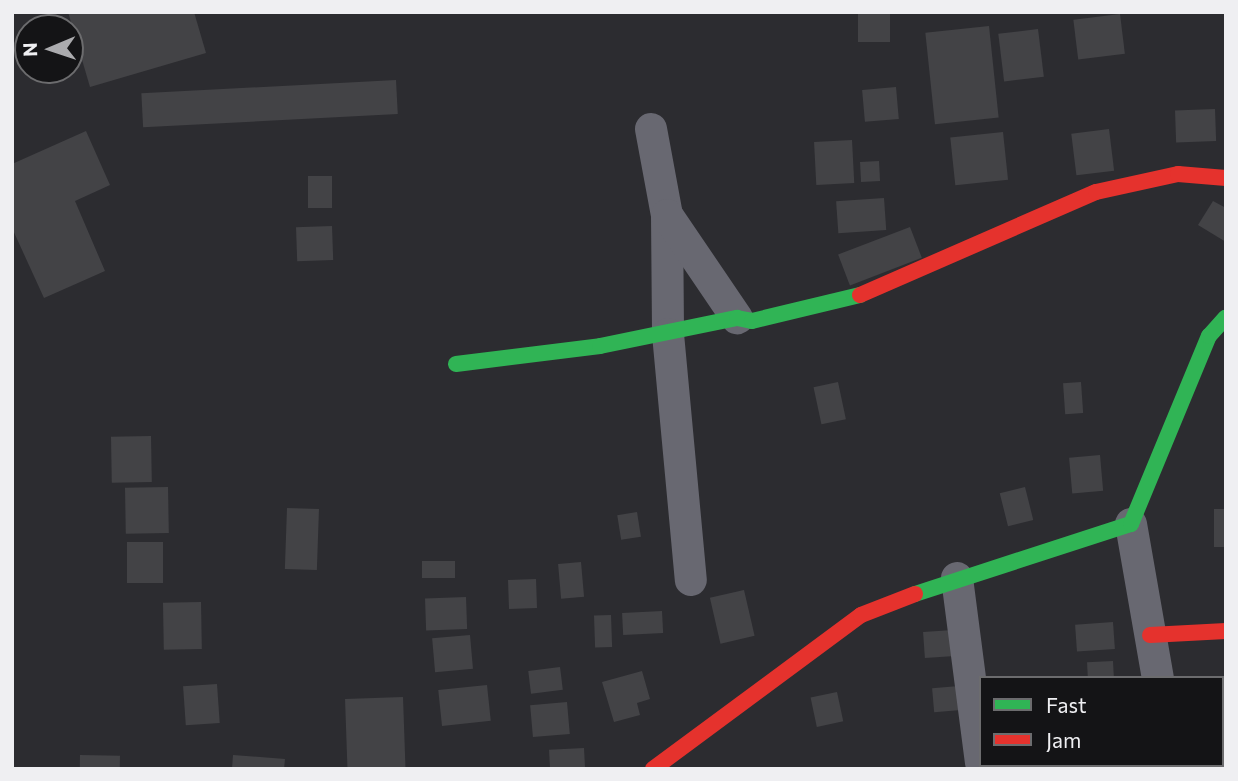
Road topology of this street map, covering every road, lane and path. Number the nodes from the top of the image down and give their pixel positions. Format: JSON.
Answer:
{"nodes":[{"id":1,"x":651,"y":129,"type":"dead end"},
{"id":2,"x":1226,"y":178,"type":"edge"},
{"id":3,"x":667,"y":215,"type":"junction"},
{"id":4,"x":1226,"y":317,"type":"edge"},
{"id":5,"x":737,"y":318,"type":"junction"},
{"id":6,"x":668,"y":334,"type":"junction"},
{"id":7,"x":456,"y":364,"type":"dead end"},
{"id":8,"x":1131,"y":524,"type":"junction"},
{"id":9,"x":957,"y":578,"type":"junction"},
{"id":10,"x":691,"y":580,"type":"dead end"},
{"id":11,"x":1226,"y":631,"type":"edge"},
{"id":12,"x":1150,"y":635,"type":"junction"},
{"id":13,"x":1158,"y":676,"type":"edge"},
{"id":14,"x":979,"y":749,"type":"edge"},
{"id":15,"x":653,"y":769,"type":"edge"}],
"edges":[{"from":1,"to":3,"type":"street"},
{"from":2,"to":5,"type":"street"},
{"from":3,"to":5,"type":"street"},
{"from":3,"to":6,"type":"street"},
{"from":4,"to":8,"type":"street"},
{"from":5,"to":6,"type":"street"},
{"from":6,"to":7,"type":"street"},
{"from":6,"to":10,"type":"street"},
{"from":8,"to":9,"type":"street"},
{"from":8,"to":12,"type":"street"},
{"from":9,"to":14,"type":"street"},
{"from":9,"to":15,"type":"street"},
{"from":11,"to":12,"type":"street"},
{"from":12,"to":13,"type":"street"}]}
